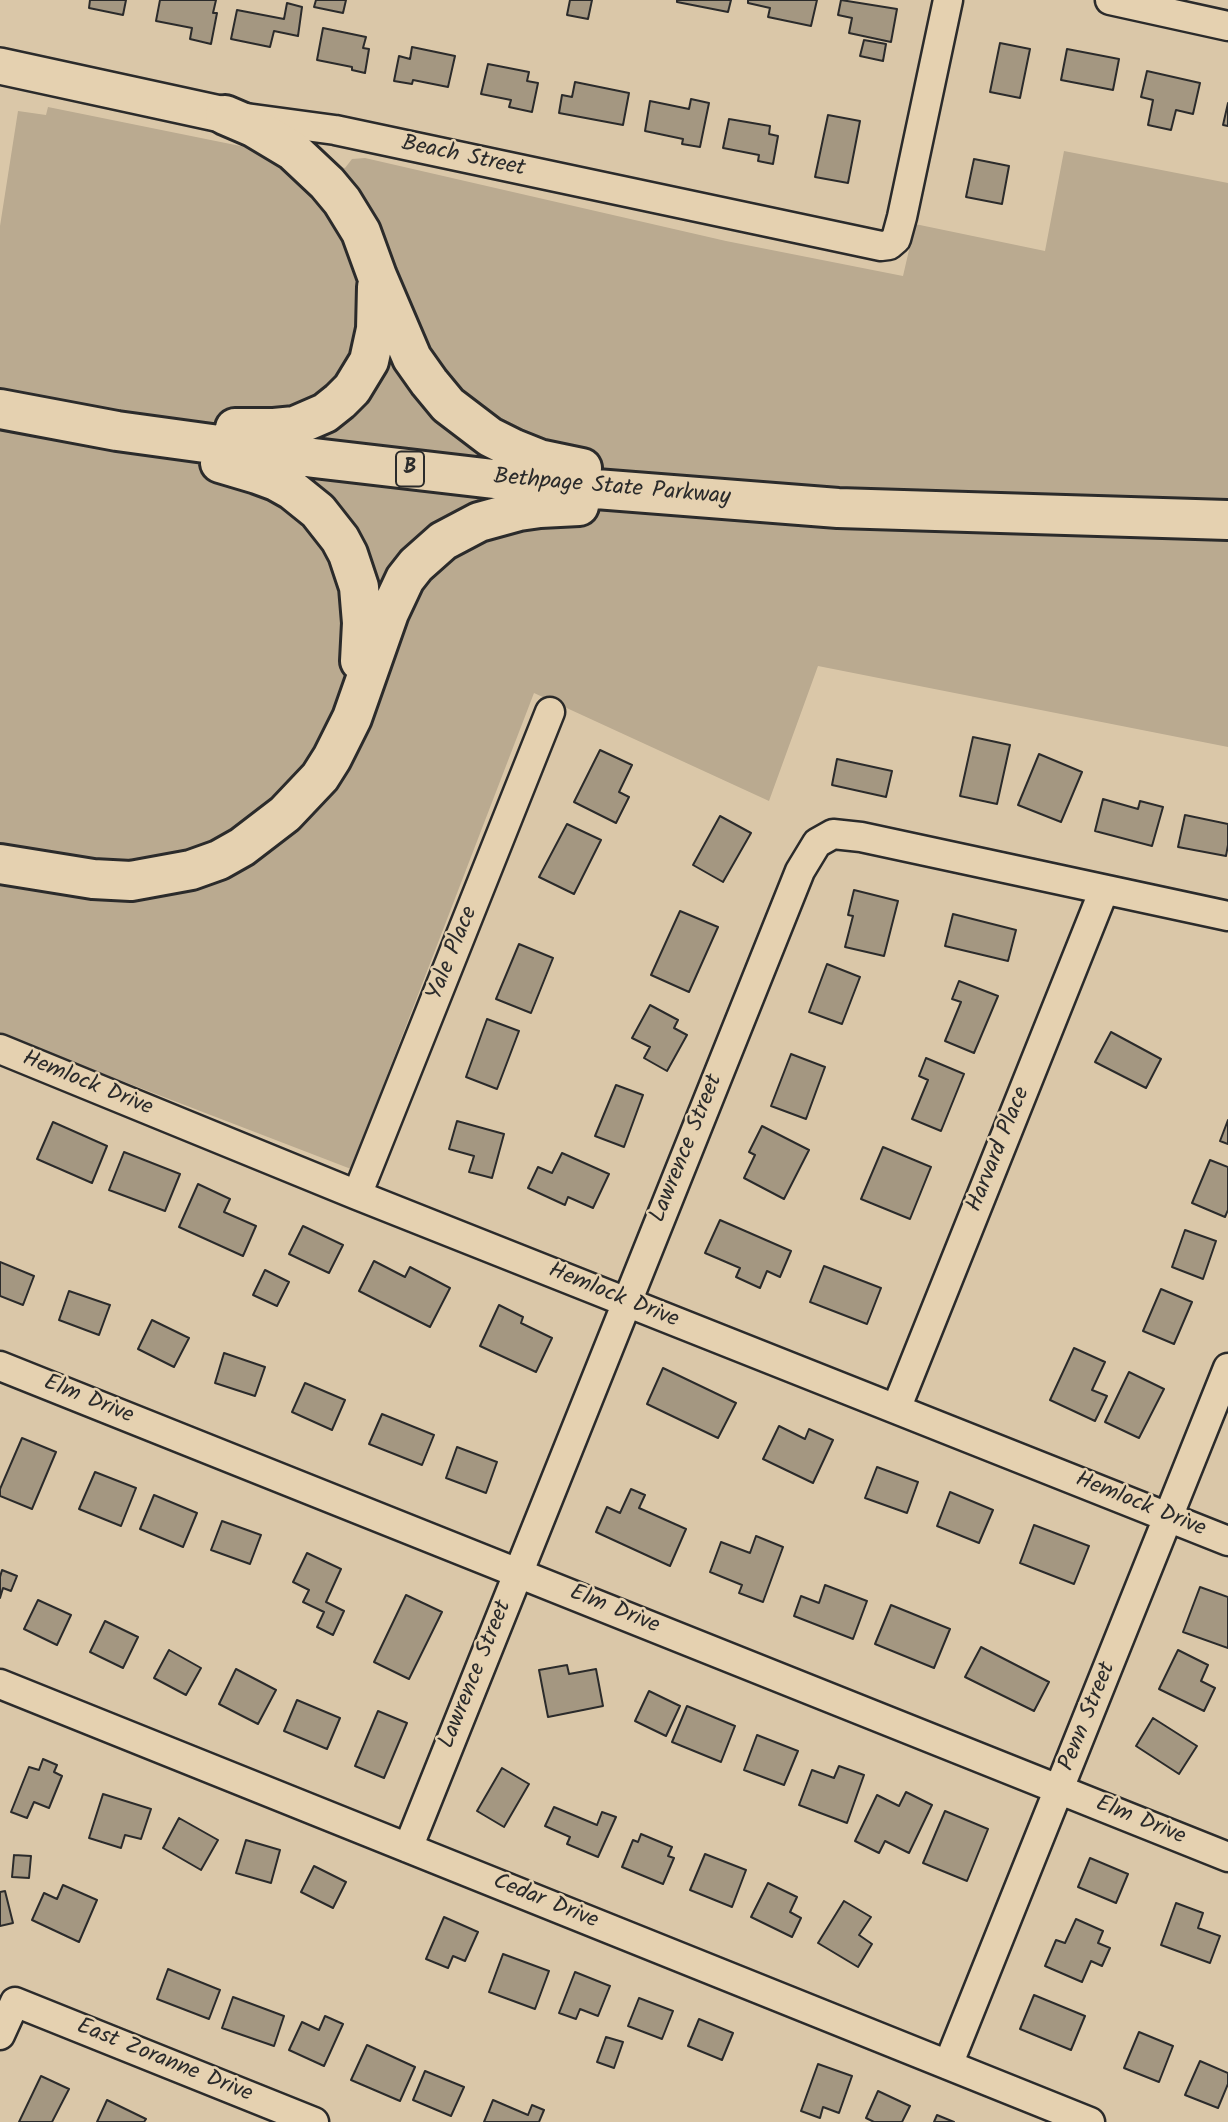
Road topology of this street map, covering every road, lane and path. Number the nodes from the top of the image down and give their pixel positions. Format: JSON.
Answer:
{"nodes":[{"id":1,"x":948,"y":0,"type":"edge"},
{"id":2,"x":1110,"y":0,"type":"edge"},
{"id":3,"x":1228,"y":26,"type":"edge"},
{"id":4,"x":0,"y":66,"type":"edge"},
{"id":5,"x":225,"y":115,"type":"junction"},
{"id":6,"x":377,"y":276,"type":"junction"},
{"id":7,"x":0,"y":409,"type":"edge"},
{"id":8,"x":117,"y":430,"type":"junction"},
{"id":9,"x":704,"y":498,"type":"junction"},
{"id":10,"x":1228,"y":520,"type":"edge"},
{"id":11,"x":550,"y":712,"type":"dead end"},
{"id":12,"x":352,"y":718,"type":"junction"},
{"id":13,"x":0,"y":864,"type":"edge"},
{"id":14,"x":1104,"y":891,"type":"junction"},
{"id":15,"x":1228,"y":916,"type":"edge"},
{"id":16,"x":0,"y":1049,"type":"edge"},
{"id":17,"x":357,"y":1195,"type":"junction"},
{"id":18,"x":627,"y":1302,"type":"junction"},
{"id":19,"x":0,"y":1366,"type":"edge"},
{"id":20,"x":1228,"y":1368,"type":"edge"},
{"id":21,"x":896,"y":1409,"type":"junction"},
{"id":22,"x":1168,"y":1517,"type":"junction"},
{"id":23,"x":1228,"y":1541,"type":"edge"},
{"id":24,"x":518,"y":1573,"type":"junction"},
{"id":25,"x":0,"y":1684,"type":"edge"},
{"id":26,"x":1060,"y":1790,"type":"junction"},
{"id":27,"x":408,"y":1848,"type":"junction"},
{"id":28,"x":1228,"y":1857,"type":"edge"},
{"id":29,"x":0,"y":2035,"type":"edge"},
{"id":30,"x":948,"y":2065,"type":"junction"},
{"id":31,"x":281,"y":2116,"type":"edge"},
{"id":32,"x":314,"y":2122,"type":"edge"},
{"id":33,"x":1090,"y":2122,"type":"edge"}],
"edges":[{"from":1,"to":5,"type":"street","name":"Beach Street"},
{"from":2,"to":3,"type":"street"},
{"from":4,"to":5,"type":"street","name":"Beach Street"},
{"from":5,"to":6,"type":"highway"},
{"from":6,"to":8,"type":"highway"},
{"from":6,"to":9,"type":"highway"},
{"from":7,"to":8,"type":"highway","name":"Bethpage State Parkway","number":"B"},
{"from":8,"to":9,"type":"highway","name":"Bethpage State Parkway","number":"B"},
{"from":8,"to":12,"type":"highway"},
{"from":9,"to":10,"type":"highway","name":"Bethpage State Parkway","number":"B"},
{"from":9,"to":12,"type":"highway"},
{"from":11,"to":17,"type":"street","name":"Yale Place"},
{"from":12,"to":13,"type":"highway"},
{"from":14,"to":15,"type":"street","name":"Lawrence Street"},
{"from":14,"to":18,"type":"street","name":"Lawrence Street"},
{"from":14,"to":21,"type":"street","name":"Harvard Place"},
{"from":16,"to":17,"type":"street","name":"Hemlock Drive"},
{"from":17,"to":18,"type":"street","name":"Hemlock Drive"},
{"from":18,"to":21,"type":"street","name":"Hemlock Drive"},
{"from":18,"to":24,"type":"street","name":"Lawrence Street"},
{"from":19,"to":24,"type":"street","name":"Elm Drive"},
{"from":20,"to":22,"type":"street","name":"Penn Street"},
{"from":21,"to":22,"type":"street","name":"Hemlock Drive"},
{"from":22,"to":23,"type":"street","name":"Hemlock Drive"},
{"from":22,"to":26,"type":"street","name":"Penn Street"},
{"from":24,"to":26,"type":"street","name":"Elm Drive"},
{"from":24,"to":27,"type":"street","name":"Lawrence Street"},
{"from":25,"to":27,"type":"street","name":"Cedar Drive"},
{"from":26,"to":28,"type":"street","name":"Elm Drive"},
{"from":26,"to":30,"type":"street","name":"Penn Street"},
{"from":27,"to":30,"type":"street","name":"Cedar Drive"},
{"from":29,"to":31,"type":"street","name":"East Zoranne Drive"},
{"from":30,"to":33,"type":"street","name":"Cedar Drive"},
{"from":31,"to":32,"type":"street","name":"East Zoranne Drive"}]}
